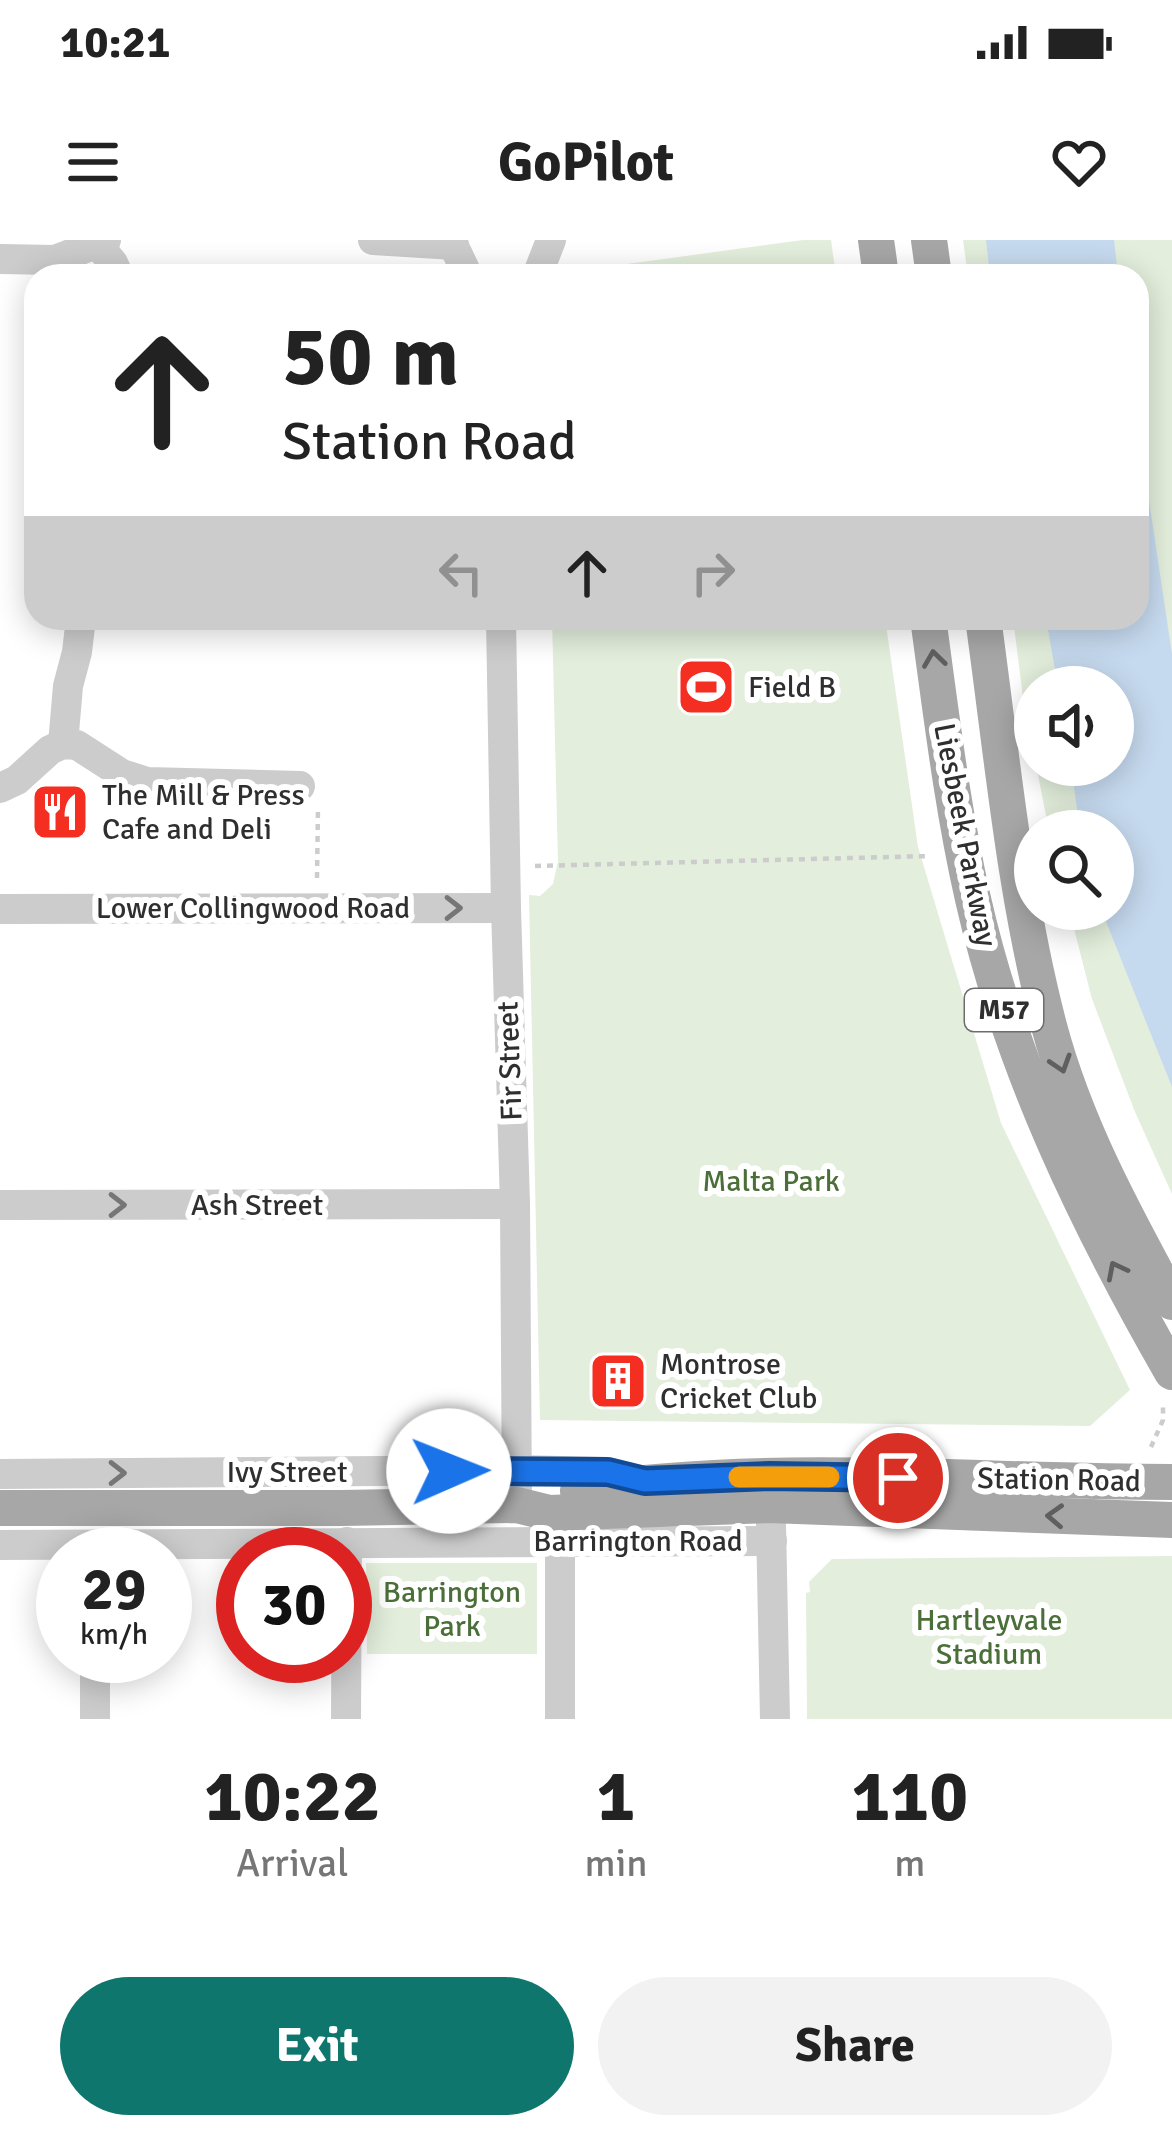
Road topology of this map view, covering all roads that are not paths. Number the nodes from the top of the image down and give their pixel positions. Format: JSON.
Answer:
{"nodes":[{"id":1,"x":373,"y":240,"type":"edge"},
{"id":2,"x":99,"y":241,"type":"edge"},
{"id":3,"x":453,"y":242,"type":"edge"},
{"id":4,"x":0,"y":259,"type":"edge"},
{"id":5,"x":80,"y":630,"type":"edge"},
{"id":6,"x":501,"y":630,"type":"edge"},
{"id":7,"x":930,"y":630,"type":"edge"},
{"id":8,"x":985,"y":630,"type":"edge"},
{"id":9,"x":63,"y":744,"type":"junction"},
{"id":10,"x":301,"y":786,"type":"road end"},
{"id":11,"x":0,"y":788,"type":"edge"},
{"id":12,"x":506,"y":908,"type":"junction"},
{"id":13,"x":0,"y":909,"type":"edge"},
{"id":14,"x":515,"y":1204,"type":"junction"},
{"id":15,"x":0,"y":1205,"type":"edge"},
{"id":16,"x":1172,"y":1302,"type":"edge"},
{"id":17,"x":1172,"y":1372,"type":"edge"},
{"id":18,"x":0,"y":1474,"type":"edge"},
{"id":19,"x":1172,"y":1482,"type":"edge"},
{"id":20,"x":516,"y":1487,"type":"junction"},
{"id":21,"x":770,"y":1507,"type":"junction"},
{"id":22,"x":0,"y":1508,"type":"edge"},
{"id":23,"x":1172,"y":1520,"type":"edge"},
{"id":24,"x":344,"y":1525,"type":"junction"},
{"id":25,"x":192,"y":1540,"type":"edge"},
{"id":26,"x":560,"y":1541,"type":"junction"},
{"id":27,"x":0,"y":1545,"type":"edge"},
{"id":28,"x":36,"y":1547,"type":"edge"},
{"id":29,"x":95,"y":1683,"type":"edge"},
{"id":30,"x":95,"y":1719,"type":"edge"},
{"id":31,"x":346,"y":1719,"type":"edge"},
{"id":32,"x":560,"y":1719,"type":"edge"},
{"id":33,"x":775,"y":1719,"type":"edge"}],
"edges":[{"from":1,"to":3,"type":"street"},
{"from":2,"to":4,"type":"street"},
{"from":5,"to":9,"type":"street"},
{"from":6,"to":12,"type":"street","name":"Fir Street"},
{"from":17,"to":7,"type":"main road","name":"Liesbeek Parkway","number":"M57","one_way":true},
{"from":8,"to":16,"type":"main road","name":"Liesbeek Parkway","number":"M57","one_way":true},
{"from":9,"to":10,"type":"street"},
{"from":9,"to":11,"type":"street"},
{"from":13,"to":12,"type":"street","name":"Lower Collingwood Road","one_way":true},
{"from":12,"to":14,"type":"street","name":"Fir Street"},
{"from":15,"to":14,"type":"street","name":"Ash Street","one_way":true},
{"from":14,"to":20,"type":"street","name":"Fir Street"},
{"from":18,"to":20,"type":"street","name":"Ivy Street","one_way":true},
{"from":19,"to":21,"type":"main road","name":"Station Road"},
{"from":20,"to":21,"type":"main road","name":"Station Road"},
{"from":20,"to":21,"type":"main road","name":"Station Road"},
{"from":20,"to":24,"type":"main road","name":"Station Road"},
{"from":23,"to":21,"type":"main road","name":"Station Road","one_way":true},
{"from":21,"to":26,"type":"street","name":"Barrington Road"},
{"from":21,"to":33,"type":"street"},
{"from":22,"to":24,"type":"main road","name":"Station Road"},
{"from":24,"to":25,"type":"street","name":"Barrington Road"},
{"from":24,"to":26,"type":"street","name":"Barrington Road"},
{"from":24,"to":31,"type":"street"},
{"from":26,"to":32,"type":"street"},
{"from":27,"to":28,"type":"street","name":"Barrington Road"},
{"from":29,"to":30,"type":"street"}]}
